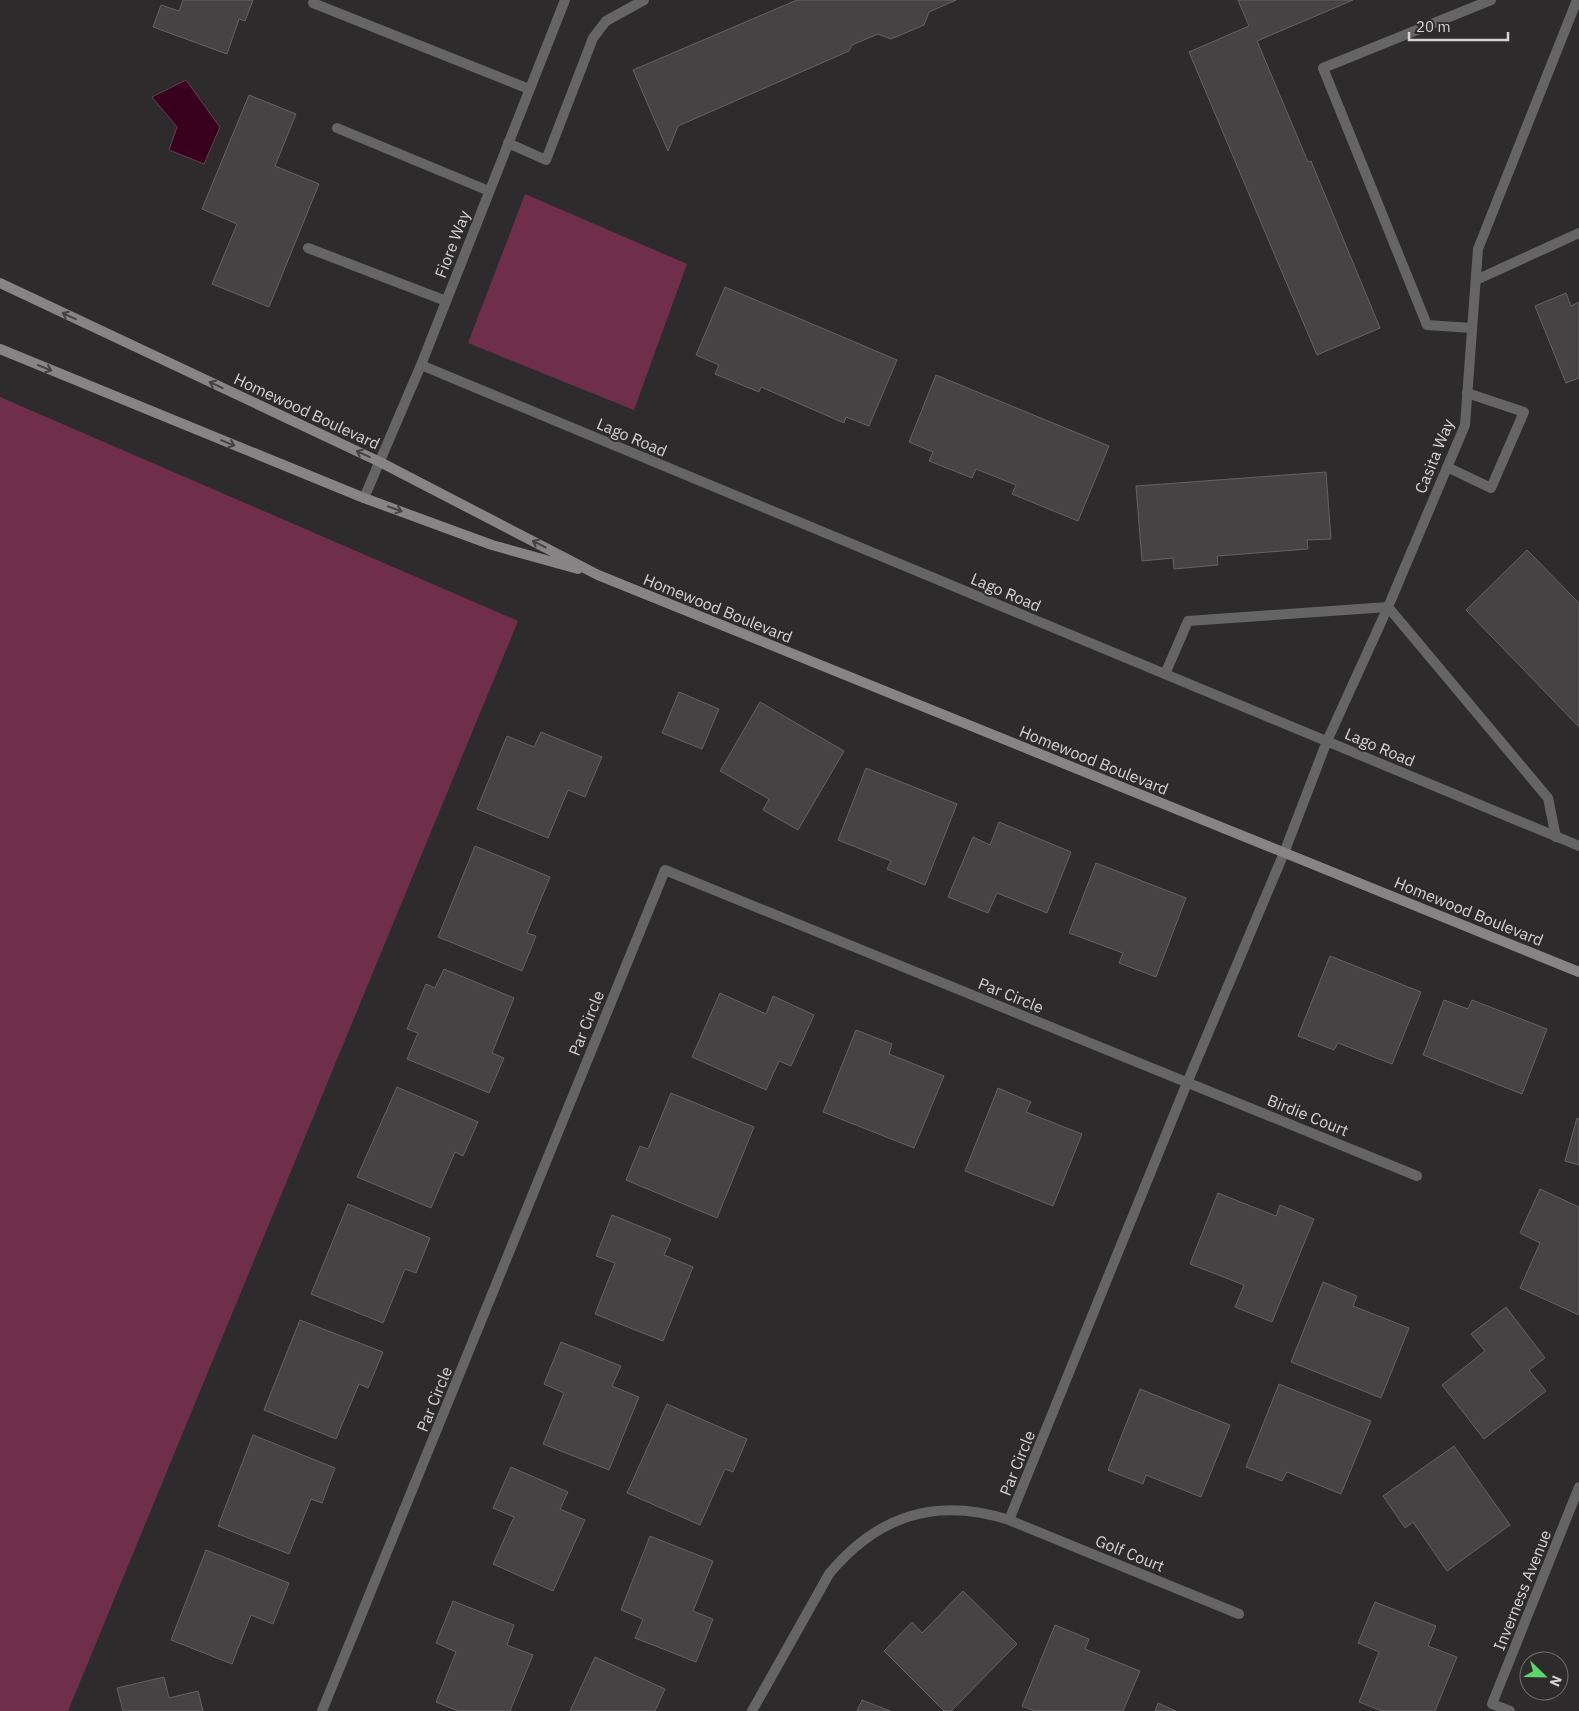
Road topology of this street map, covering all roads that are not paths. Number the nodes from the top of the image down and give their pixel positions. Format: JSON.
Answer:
{"nodes":[{"id":1,"x":314,"y":0,"type":"edge"},
{"id":2,"x":565,"y":0,"type":"edge"},
{"id":3,"x":644,"y":0,"type":"edge"},
{"id":4,"x":1491,"y":0,"type":"edge"},
{"id":5,"x":1578,"y":0,"type":"edge"},
{"id":6,"x":529,"y":90,"type":"junction"},
{"id":7,"x":337,"y":128,"type":"dead end"},
{"id":8,"x":508,"y":143,"type":"junction"},
{"id":9,"x":489,"y":191,"type":"junction"},
{"id":10,"x":1579,"y":234,"type":"edge"},
{"id":11,"x":308,"y":248,"type":"dead end"},
{"id":12,"x":1476,"y":280,"type":"junction"},
{"id":13,"x":0,"y":283,"type":"edge"},
{"id":14,"x":446,"y":301,"type":"junction"},
{"id":15,"x":1472,"y":328,"type":"junction"},
{"id":16,"x":0,"y":349,"type":"edge"},
{"id":17,"x":421,"y":365,"type":"junction"},
{"id":18,"x":1467,"y":393,"type":"junction"},
{"id":19,"x":380,"y":462,"type":"junction"},
{"id":20,"x":1447,"y":467,"type":"junction"},
{"id":21,"x":364,"y":498,"type":"junction"},
{"id":22,"x":598,"y":575,"type":"junction"},
{"id":23,"x":1388,"y":607,"type":"junction"},
{"id":24,"x":1165,"y":674,"type":"junction"},
{"id":25,"x":1327,"y":741,"type":"junction"},
{"id":26,"x":1556,"y":836,"type":"junction"},
{"id":27,"x":1579,"y":846,"type":"edge"},
{"id":28,"x":1284,"y":853,"type":"junction"},
{"id":29,"x":1579,"y":972,"type":"edge"},
{"id":30,"x":1187,"y":1083,"type":"junction"},
{"id":31,"x":1417,"y":1176,"type":"dead end"},
{"id":32,"x":1579,"y":1487,"type":"edge"},
{"id":33,"x":1009,"y":1520,"type":"junction"},
{"id":34,"x":1238,"y":1614,"type":"dead end"},
{"id":35,"x":322,"y":1711,"type":"edge"},
{"id":36,"x":752,"y":1711,"type":"edge"},
{"id":37,"x":1510,"y":1711,"type":"edge"}],
"edges":[{"from":1,"to":6,"type":"street"},
{"from":2,"to":6,"type":"street","name":"Fiore Way"},
{"from":3,"to":8,"type":"street"},
{"from":4,"to":15,"type":"street"},
{"from":5,"to":12,"type":"street","name":"Casita Way"},
{"from":6,"to":8,"type":"street","name":"Fiore Way"},
{"from":7,"to":9,"type":"street"},
{"from":8,"to":9,"type":"street","name":"Fiore Way"},
{"from":9,"to":14,"type":"street","name":"Fiore Way"},
{"from":10,"to":12,"type":"street"},
{"from":11,"to":14,"type":"street"},
{"from":12,"to":15,"type":"street","name":"Casita Way"},
{"from":19,"to":13,"type":"street","name":"Homewood Boulevard","one_way":true},
{"from":14,"to":17,"type":"street","name":"Fiore Way"},
{"from":15,"to":18,"type":"street","name":"Casita Way"},
{"from":16,"to":21,"type":"street","name":"Homewood Boulevard","one_way":true},
{"from":17,"to":19,"type":"street","name":"Fiore Way"},
{"from":17,"to":24,"type":"street","name":"Lago Road"},
{"from":18,"to":20,"type":"street","name":"Casita Way"},
{"from":18,"to":20,"type":"street"},
{"from":19,"to":21,"type":"street","name":"Fiore Way"},
{"from":22,"to":19,"type":"street","name":"Homewood Boulevard","one_way":true},
{"from":20,"to":23,"type":"street","name":"Casita Way"},
{"from":21,"to":22,"type":"street","name":"Homewood Boulevard","one_way":true},
{"from":22,"to":28,"type":"street","name":"Homewood Boulevard"},
{"from":23,"to":24,"type":"street"},
{"from":23,"to":25,"type":"street","name":"Casita Way"},
{"from":23,"to":26,"type":"street"},
{"from":24,"to":25,"type":"street","name":"Lago Road"},
{"from":25,"to":26,"type":"street","name":"Lago Road"},
{"from":25,"to":28,"type":"street","name":"Casita Way"},
{"from":26,"to":27,"type":"street","name":"Lago Road"},
{"from":28,"to":29,"type":"street","name":"Homewood Boulevard"},
{"from":28,"to":30,"type":"street","name":"Par Circle"},
{"from":30,"to":31,"type":"street","name":"Birdie Court"},
{"from":30,"to":33,"type":"street","name":"Par Circle"},
{"from":30,"to":35,"type":"street","name":"Par Circle"},
{"from":32,"to":37,"type":"street","name":"Inverness Avenue"},
{"from":33,"to":34,"type":"street","name":"Golf Court"},
{"from":33,"to":36,"type":"street","name":"Par Circle"}]}
